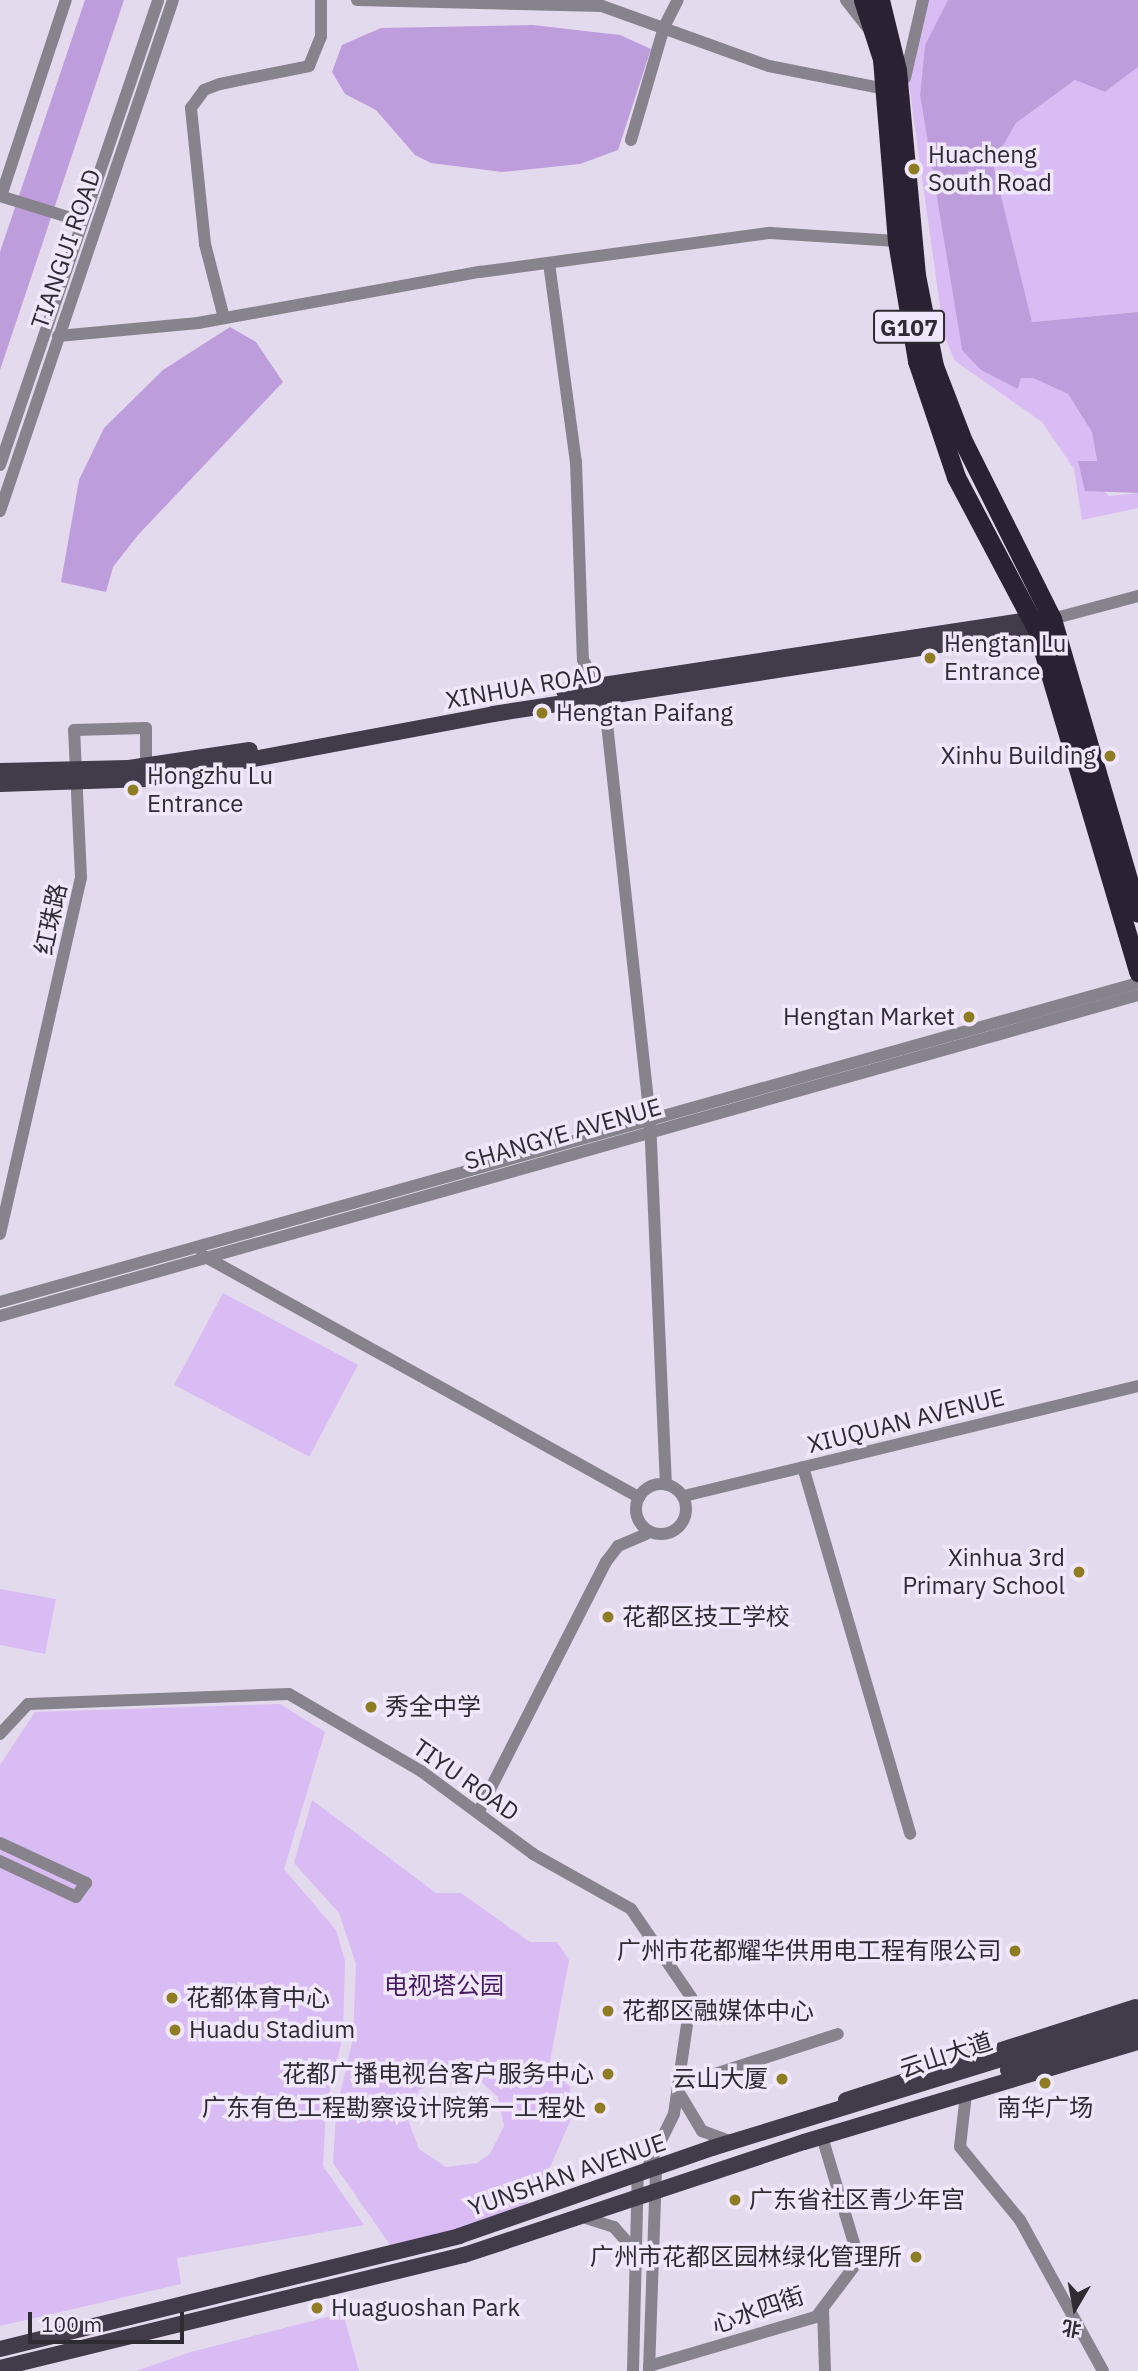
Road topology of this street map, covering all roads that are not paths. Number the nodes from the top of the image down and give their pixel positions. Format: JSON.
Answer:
{"nodes":[{"id":1,"x":66,"y":0,"type":"edge"},
{"id":2,"x":158,"y":0,"type":"edge"},
{"id":3,"x":173,"y":0,"type":"edge"},
{"id":4,"x":321,"y":0,"type":"edge"},
{"id":5,"x":357,"y":0,"type":"edge"},
{"id":6,"x":678,"y":0,"type":"edge"},
{"id":7,"x":846,"y":0,"type":"edge"},
{"id":8,"x":863,"y":0,"type":"edge"},
{"id":9,"x":880,"y":0,"type":"edge"},
{"id":10,"x":923,"y":0,"type":"edge"},
{"id":11,"x":664,"y":27,"type":"junction"},
{"id":12,"x":877,"y":39,"type":"junction"},
{"id":13,"x":885,"y":89,"type":"junction"},
{"id":14,"x":902,"y":117,"type":"junction"},
{"id":15,"x":631,"y":141,"type":"dead end"},
{"id":16,"x":4,"y":197,"type":"edge"},
{"id":17,"x":81,"y":221,"type":"junction"},
{"id":18,"x":897,"y":242,"type":"junction"},
{"id":19,"x":549,"y":263,"type":"junction"},
{"id":20,"x":224,"y":318,"type":"junction"},
{"id":21,"x":58,"y":336,"type":"junction"},
{"id":22,"x":0,"y":465,"type":"edge"},
{"id":23,"x":0,"y":511,"type":"edge"},
{"id":24,"x":1138,"y":596,"type":"edge"},
{"id":25,"x":1040,"y":622,"type":"junction"},
{"id":26,"x":599,"y":691,"type":"junction"},
{"id":27,"x":0,"y":771,"type":"edge"},
{"id":28,"x":146,"y":773,"type":"junction"},
{"id":29,"x":77,"y":778,"type":"junction"},
{"id":30,"x":0,"y":785,"type":"edge"},
{"id":31,"x":1138,"y":913,"type":"edge"},
{"id":32,"x":1138,"y":972,"type":"edge"},
{"id":33,"x":1138,"y":983,"type":"edge"},
{"id":34,"x":1138,"y":995,"type":"edge"},
{"id":35,"x":651,"y":1126,"type":"junction"},
{"id":36,"x":0,"y":1234,"type":"edge"},
{"id":37,"x":191,"y":1249,"type":"junction"},
{"id":38,"x":204,"y":1256,"type":"junction"},
{"id":39,"x":0,"y":1302,"type":"edge"},
{"id":40,"x":0,"y":1315,"type":"edge"},
{"id":41,"x":1138,"y":1386,"type":"edge"},
{"id":42,"x":803,"y":1467,"type":"junction"},
{"id":43,"x":666,"y":1485,"type":"junction"},
{"id":44,"x":684,"y":1496,"type":"junction"},
{"id":45,"x":639,"y":1497,"type":"junction"},
{"id":46,"x":646,"y":1534,"type":"junction"},
{"id":47,"x":0,"y":1734,"type":"edge"},
{"id":48,"x":478,"y":1813,"type":"junction"},
{"id":49,"x":910,"y":1834,"type":"dead end"},
{"id":50,"x":0,"y":1843,"type":"edge"},
{"id":51,"x":0,"y":1861,"type":"edge"},
{"id":52,"x":1138,"y":2006,"type":"edge"},
{"id":53,"x":1135,"y":2028,"type":"edge"},
{"id":54,"x":838,"y":2034,"type":"dead end"},
{"id":55,"x":678,"y":2089,"type":"junction"},
{"id":56,"x":966,"y":2094,"type":"junction"},
{"id":57,"x":776,"y":2129,"type":"junction"},
{"id":58,"x":822,"y":2137,"type":"junction"},
{"id":59,"x":733,"y":2142,"type":"junction"},
{"id":60,"x":804,"y":2142,"type":"junction"},
{"id":61,"x":647,"y":2171,"type":"junction"},
{"id":62,"x":654,"y":2191,"type":"junction"},
{"id":63,"x":637,"y":2195,"type":"junction"},
{"id":64,"x":580,"y":2216,"type":"junction"},
{"id":65,"x":636,"y":2252,"type":"junction"},
{"id":66,"x":823,"y":2308,"type":"junction"},
{"id":67,"x":0,"y":2349,"type":"edge"},
{"id":68,"x":0,"y":2368,"type":"edge"},
{"id":69,"x":649,"y":2369,"type":"edge"},
{"id":70,"x":633,"y":2371,"type":"edge"},
{"id":71,"x":825,"y":2371,"type":"edge"},
{"id":72,"x":1103,"y":2371,"type":"edge"}],
"edges":[{"from":1,"to":16,"type":"street"},
{"from":2,"to":17,"type":"street","name":"TIANGUI ROAD"},
{"from":3,"to":21,"type":"street","name":"TIANGUI ROAD"},
{"from":4,"to":20,"type":"street"},
{"from":5,"to":11,"type":"street"},
{"from":6,"to":11,"type":"street"},
{"from":7,"to":12,"type":"street"},
{"from":8,"to":12,"type":"highway","number":"G107"},
{"from":9,"to":14,"type":"highway","number":"G107"},
{"from":10,"to":14,"type":"street"},
{"from":11,"to":13,"type":"street"},
{"from":11,"to":15,"type":"street"},
{"from":12,"to":13,"type":"highway","number":"G107"},
{"from":13,"to":18,"type":"highway","number":"G107"},
{"from":14,"to":25,"type":"highway","number":"G107"},
{"from":16,"to":17,"type":"street"},
{"from":17,"to":22,"type":"street","name":"TIANGUI ROAD"},
{"from":18,"to":19,"type":"street"},
{"from":18,"to":25,"type":"highway","number":"G107"},
{"from":19,"to":20,"type":"street"},
{"from":19,"to":26,"type":"street"},
{"from":20,"to":21,"type":"street"},
{"from":21,"to":23,"type":"street","name":"TIANGUI ROAD"},
{"from":24,"to":25,"type":"street","name":"XINHUA ROAD"},
{"from":25,"to":26,"type":"main road","name":"XINHUA ROAD"},
{"from":25,"to":31,"type":"highway","number":"G107"},
{"from":25,"to":32,"type":"highway","number":"G107"},
{"from":26,"to":28,"type":"main road","name":"XINHUA ROAD"},
{"from":26,"to":35,"type":"street"},
{"from":27,"to":29,"type":"main road","name":"XINHUA ROAD"},
{"from":28,"to":29,"type":"main road","name":"XINHUA ROAD"},
{"from":28,"to":29,"type":"street","name":"红珠路"},
{"from":29,"to":30,"type":"main road","name":"XINHUA ROAD"},
{"from":29,"to":36,"type":"street","name":"红珠路"},
{"from":33,"to":35,"type":"street","name":"SHANGYE AVENUE"},
{"from":34,"to":35,"type":"street","name":"SHANGYE AVENUE"},
{"from":35,"to":37,"type":"street","name":"SHANGYE AVENUE"},
{"from":35,"to":38,"type":"street","name":"SHANGYE AVENUE"},
{"from":35,"to":43,"type":"street"},
{"from":37,"to":38,"type":"street"},
{"from":37,"to":39,"type":"street","name":"SHANGYE AVENUE"},
{"from":38,"to":40,"type":"street","name":"SHANGYE AVENUE"},
{"from":38,"to":45,"type":"street"},
{"from":41,"to":42,"type":"street","name":"XIUQUAN AVENUE"},
{"from":42,"to":44,"type":"street","name":"XIUQUAN AVENUE"},
{"from":42,"to":49,"type":"street"},
{"from":43,"to":44,"type":"street"},
{"from":43,"to":45,"type":"street"},
{"from":44,"to":46,"type":"street"},
{"from":45,"to":46,"type":"street"},
{"from":46,"to":48,"type":"street"},
{"from":47,"to":48,"type":"street","name":"TIYU ROAD"},
{"from":48,"to":55,"type":"street","name":"TIYU ROAD"},
{"from":50,"to":51,"type":"street"},
{"from":52,"to":57,"type":"main road","name":"YUNSHAN AVENUE"},
{"from":53,"to":56,"type":"main road","name":"YUNSHAN AVENUE"},
{"from":53,"to":57,"type":"main road","name":"云山大道"},
{"from":53,"to":60,"type":"main road","name":"云山大道"},
{"from":54,"to":55,"type":"street"},
{"from":55,"to":59,"type":"street"},
{"from":55,"to":61,"type":"street","name":"TIYU ROAD"},
{"from":56,"to":58,"type":"main road","name":"YUNSHAN AVENUE"},
{"from":56,"to":72,"type":"street"},
{"from":57,"to":59,"type":"main road","name":"YUNSHAN AVENUE"},
{"from":58,"to":60,"type":"main road","name":"YUNSHAN AVENUE"},
{"from":58,"to":66,"type":"street","name":"心水四街"},
{"from":59,"to":61,"type":"main road","name":"YUNSHAN AVENUE"},
{"from":60,"to":62,"type":"main road","name":"YUNSHAN AVENUE"},
{"from":61,"to":62,"type":"street"},
{"from":61,"to":63,"type":"street"},
{"from":61,"to":67,"type":"main road","name":"YUNSHAN AVENUE"},
{"from":62,"to":63,"type":"main road","name":"YUNSHAN AVENUE"},
{"from":62,"to":69,"type":"street"},
{"from":63,"to":64,"type":"main road","name":"YUNSHAN AVENUE"},
{"from":63,"to":65,"type":"street"},
{"from":64,"to":65,"type":"street"},
{"from":64,"to":68,"type":"main road","name":"YUNSHAN AVENUE"},
{"from":65,"to":70,"type":"street"},
{"from":66,"to":69,"type":"street","name":"心水四街"},
{"from":66,"to":71,"type":"street"}]}
